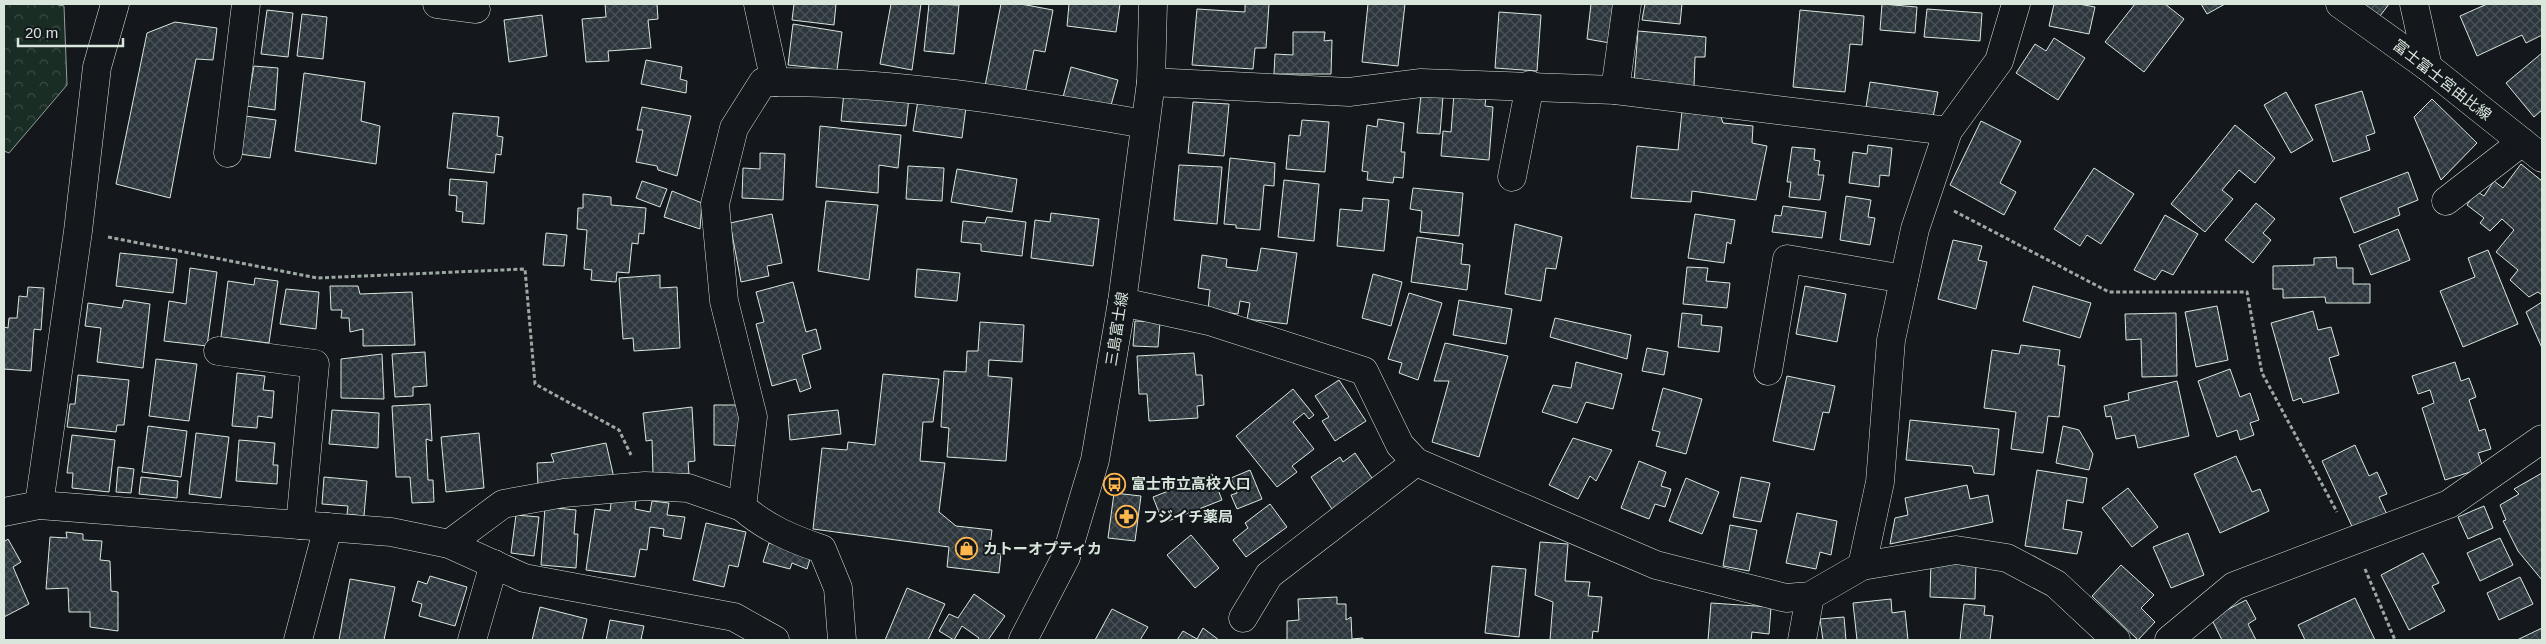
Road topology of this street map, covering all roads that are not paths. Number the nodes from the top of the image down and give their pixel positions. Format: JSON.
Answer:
{"nodes":[{"id":1,"x":115,"y":4,"type":"edge"},
{"id":2,"x":246,"y":4,"type":"edge"},
{"id":3,"x":437,"y":4,"type":"edge"},
{"id":4,"x":758,"y":4,"type":"edge"},
{"id":5,"x":1153,"y":4,"type":"edge"},
{"id":6,"x":1627,"y":4,"type":"edge"},
{"id":7,"x":2016,"y":4,"type":"edge"},
{"id":8,"x":2340,"y":4,"type":"edge"},
{"id":9,"x":2414,"y":4,"type":"edge"},
{"id":10,"x":476,"y":9,"type":"dead end"},
{"id":11,"x":2428,"y":66,"type":"junction"},
{"id":12,"x":775,"y":82,"type":"junction"},
{"id":13,"x":1151,"y":82,"type":"junction"},
{"id":14,"x":1530,"y":85,"type":"junction"},
{"id":15,"x":1615,"y":90,"type":"junction"},
{"id":16,"x":1144,"y":124,"type":"junction"},
{"id":17,"x":1948,"y":130,"type":"junction"},
{"id":18,"x":2532,"y":150,"type":"edge"},
{"id":19,"x":228,"y":152,"type":"dead end"},
{"id":20,"x":1512,"y":176,"type":"dead end"},
{"id":21,"x":2446,"y":201,"type":"dead end"},
{"id":22,"x":1904,"y":279,"type":"junction"},
{"id":23,"x":1122,"y":302,"type":"junction"},
{"id":24,"x":218,"y":351,"type":"dead end"},
{"id":25,"x":1768,"y":371,"type":"dead end"},
{"id":26,"x":2542,"y":439,"type":"edge"},
{"id":27,"x":1416,"y":462,"type":"junction"},
{"id":28,"x":39,"y":505,"type":"junction"},
{"id":29,"x":742,"y":507,"type":"junction"},
{"id":30,"x":4,"y":512,"type":"edge"},
{"id":31,"x":300,"y":525,"type":"junction"},
{"id":32,"x":328,"y":527,"type":"junction"},
{"id":33,"x":449,"y":544,"type":"junction"},
{"id":34,"x":494,"y":564,"type":"junction"},
{"id":35,"x":1862,"y":566,"type":"junction"},
{"id":36,"x":1810,"y":596,"type":"junction"},
{"id":37,"x":1243,"y":618,"type":"dead end"},
{"id":38,"x":298,"y":640,"type":"edge"},
{"id":39,"x":472,"y":640,"type":"edge"},
{"id":40,"x":775,"y":640,"type":"edge"},
{"id":41,"x":842,"y":640,"type":"edge"},
{"id":42,"x":1022,"y":640,"type":"edge"},
{"id":43,"x":1802,"y":640,"type":"edge"},
{"id":44,"x":2116,"y":640,"type":"edge"},
{"id":45,"x":2169,"y":640,"type":"edge"}],
"edges":[{"from":1,"to":28,"type":"street"},
{"from":2,"to":19,"type":"street"},
{"from":3,"to":10,"type":"street"},
{"from":4,"to":12,"type":"street"},
{"from":5,"to":13,"type":"street","name":"三島富士線"},
{"from":6,"to":15,"type":"street"},
{"from":7,"to":17,"type":"street"},
{"from":8,"to":11,"type":"street","name":"富士富士宮由比線"},
{"from":9,"to":11,"type":"street"},
{"from":11,"to":18,"type":"street","name":"富士富士宮由比線"},
{"from":12,"to":16,"type":"street"},
{"from":12,"to":29,"type":"street"},
{"from":13,"to":14,"type":"street"},
{"from":13,"to":16,"type":"street","name":"三島富士線"},
{"from":14,"to":15,"type":"street"},
{"from":14,"to":20,"type":"street"},
{"from":15,"to":17,"type":"street"},
{"from":16,"to":23,"type":"street","name":"三島富士線"},
{"from":17,"to":22,"type":"street"},
{"from":18,"to":21,"type":"street"},
{"from":22,"to":25,"type":"street"},
{"from":22,"to":35,"type":"street"},
{"from":23,"to":27,"type":"street"},
{"from":23,"to":42,"type":"street","name":"三島富士線"},
{"from":24,"to":31,"type":"street"},
{"from":26,"to":45,"type":"street"},
{"from":27,"to":36,"type":"street"},
{"from":27,"to":37,"type":"street"},
{"from":28,"to":30,"type":"street"},
{"from":28,"to":31,"type":"street"},
{"from":29,"to":33,"type":"street"},
{"from":29,"to":41,"type":"street"},
{"from":31,"to":32,"type":"street"},
{"from":32,"to":33,"type":"street"},
{"from":32,"to":38,"type":"street"},
{"from":33,"to":34,"type":"street"},
{"from":34,"to":39,"type":"street"},
{"from":34,"to":40,"type":"street"},
{"from":35,"to":36,"type":"street"},
{"from":35,"to":44,"type":"street"},
{"from":36,"to":43,"type":"street"}]}
